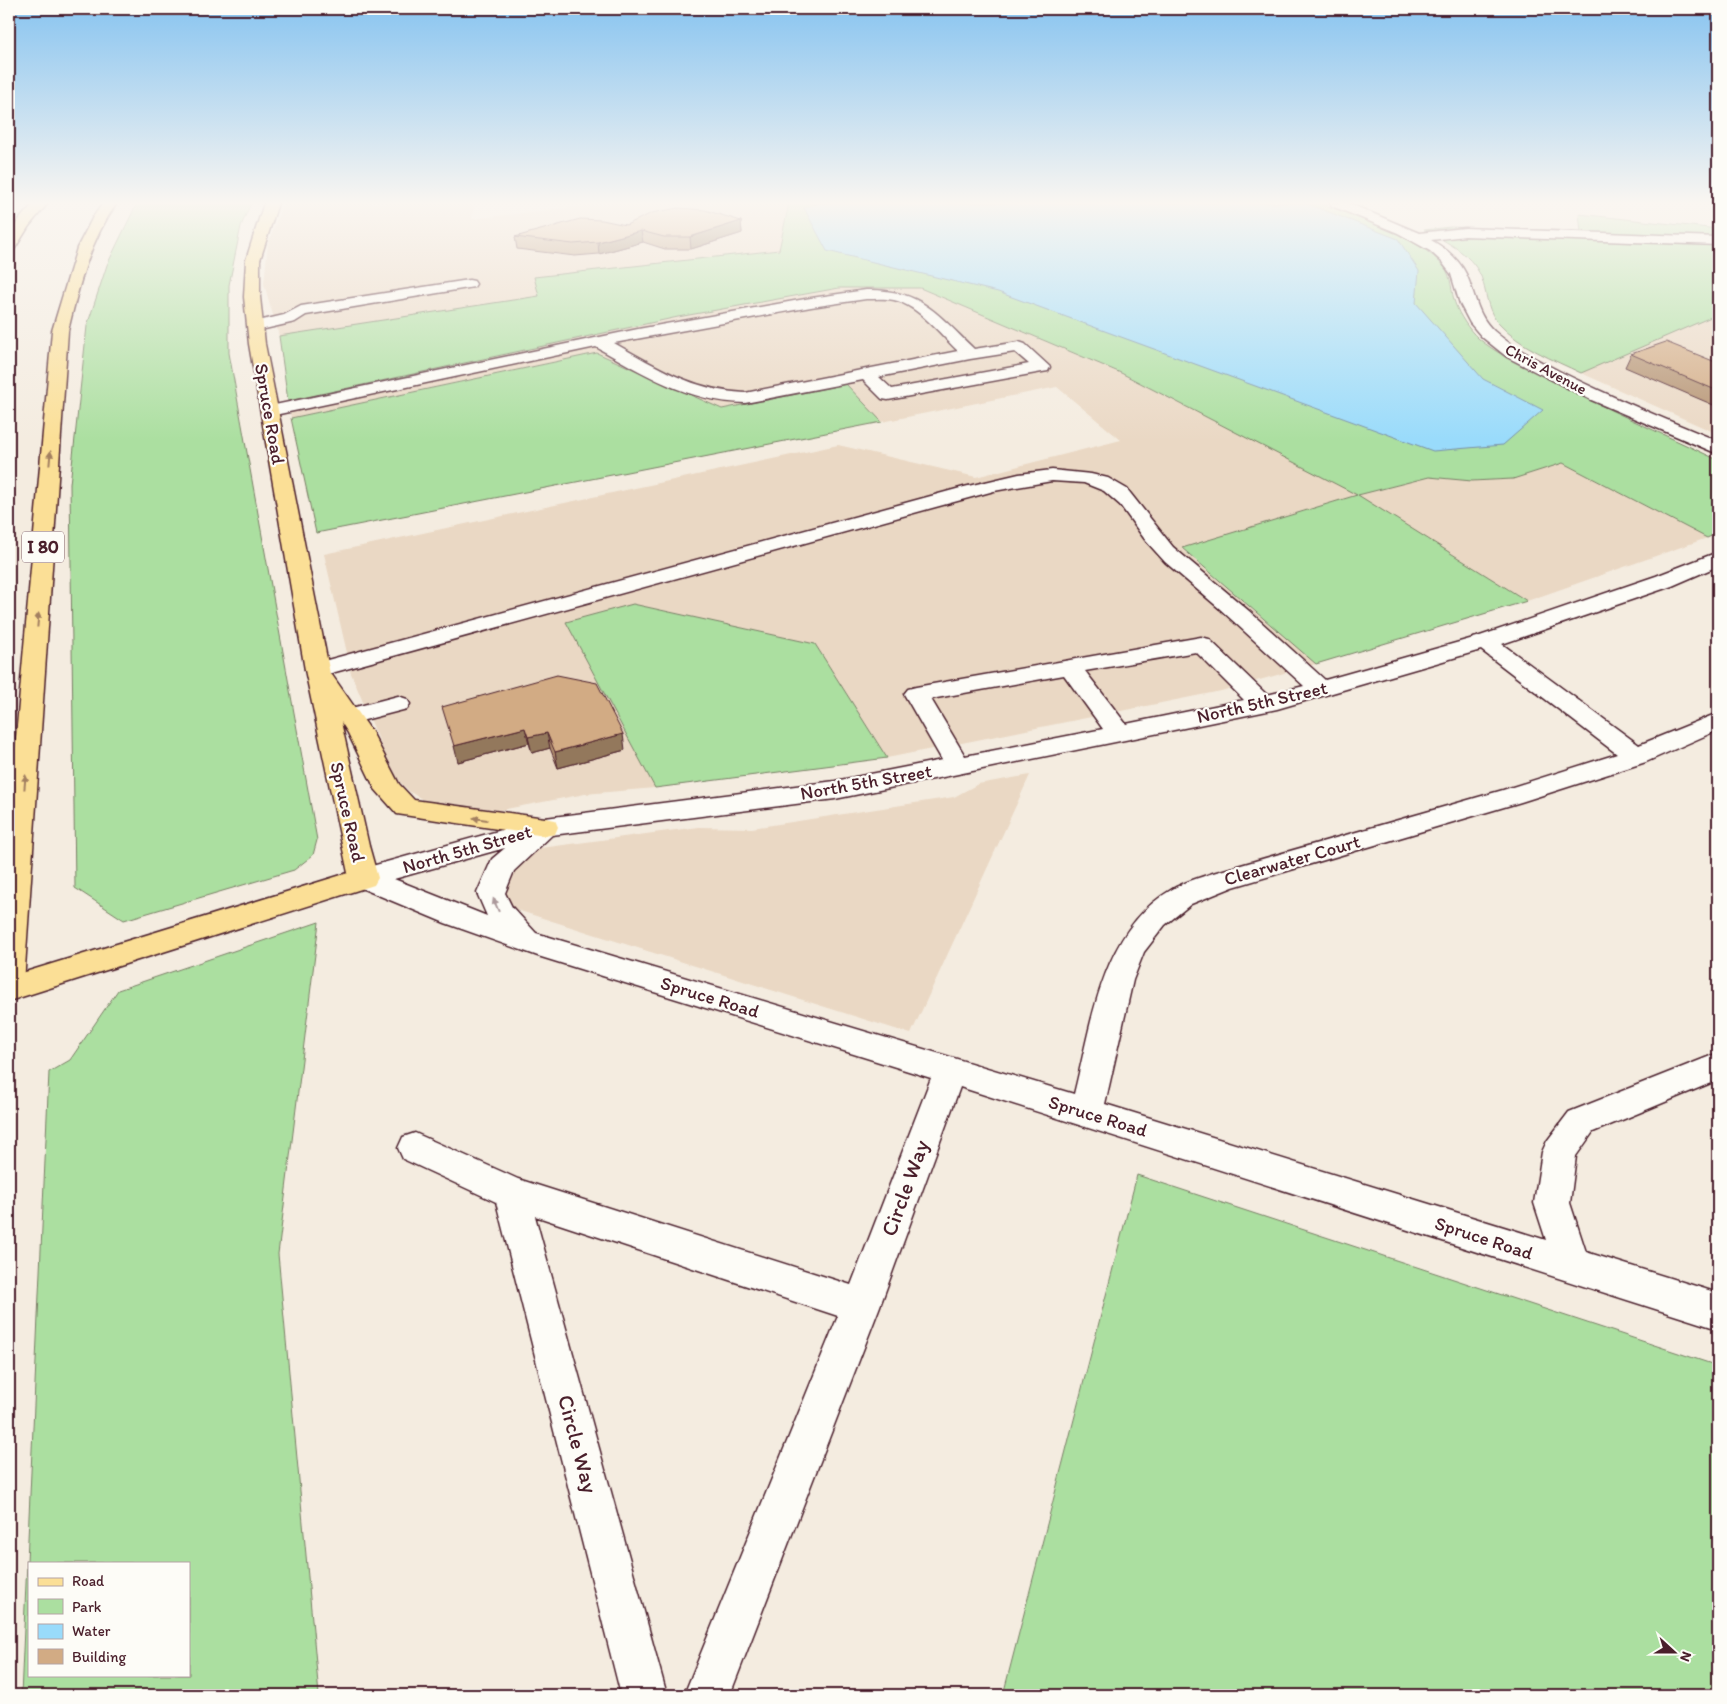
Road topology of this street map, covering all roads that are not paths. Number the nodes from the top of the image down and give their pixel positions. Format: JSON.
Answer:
{"nodes":[{"id":1,"x":73,"y":283,"type":"edge"},
{"id":2,"x":252,"y":283,"type":"edge"},
{"id":3,"x":1461,"y":283,"type":"edge"},
{"id":4,"x":469,"y":284,"type":"dead end"},
{"id":5,"x":256,"y":326,"type":"junction"},
{"id":6,"x":599,"y":342,"type":"junction"},
{"id":7,"x":970,"y":354,"type":"junction"},
{"id":8,"x":866,"y":374,"type":"junction"},
{"id":9,"x":270,"y":411,"type":"junction"},
{"id":10,"x":1718,"y":448,"type":"edge"},
{"id":11,"x":1718,"y":558,"type":"edge"},
{"id":12,"x":1485,"y":642,"type":"junction"},
{"id":13,"x":1070,"y":667,"type":"junction"},
{"id":14,"x":317,"y":670,"type":"junction"},
{"id":15,"x":1321,"y":689,"type":"junction"},
{"id":16,"x":398,"y":704,"type":"dead end"},
{"id":17,"x":1262,"y":704,"type":"junction"},
{"id":18,"x":348,"y":716,"type":"junction"},
{"id":19,"x":1718,"y":721,"type":"edge"},
{"id":20,"x":1120,"y":734,"type":"junction"},
{"id":21,"x":1637,"y":756,"type":"junction"},
{"id":22,"x":958,"y":766,"type":"junction"},
{"id":23,"x":546,"y":827,"type":"junction"},
{"id":24,"x":364,"y":878,"type":"junction"},
{"id":25,"x":528,"y":942,"type":"junction"},
{"id":26,"x":9,"y":983,"type":"edge"},
{"id":27,"x":9,"y":989,"type":"edge"},
{"id":28,"x":1718,"y":1066,"type":"edge"},
{"id":29,"x":950,"y":1070,"type":"junction"},
{"id":30,"x":1086,"y":1112,"type":"junction"},
{"id":31,"x":415,"y":1148,"type":"dead end"},
{"id":32,"x":511,"y":1192,"type":"junction"},
{"id":33,"x":1572,"y":1266,"type":"junction"},
{"id":34,"x":861,"y":1306,"type":"junction"},
{"id":35,"x":1718,"y":1311,"type":"edge"},
{"id":36,"x":644,"y":1695,"type":"edge"},
{"id":37,"x":707,"y":1695,"type":"edge"}],
"edges":[{"from":26,"to":1,"type":"main road","number":"I 80","one_way":true},
{"from":2,"to":5,"type":"main road","name":"Spruce Road"},
{"from":3,"to":10,"type":"street","name":"Chris Avenue"},
{"from":4,"to":5,"type":"street"},
{"from":5,"to":9,"type":"main road","name":"Spruce Road"},
{"from":6,"to":7,"type":"street"},
{"from":6,"to":8,"type":"street"},
{"from":6,"to":9,"type":"street"},
{"from":7,"to":8,"type":"street"},
{"from":7,"to":8,"type":"street"},
{"from":9,"to":14,"type":"main road","name":"Spruce Road"},
{"from":11,"to":12,"type":"street","name":"North 5th Street"},
{"from":12,"to":15,"type":"street","name":"North 5th Street"},
{"from":12,"to":21,"type":"street"},
{"from":13,"to":17,"type":"street"},
{"from":13,"to":20,"type":"street"},
{"from":13,"to":22,"type":"street"},
{"from":14,"to":15,"type":"street"},
{"from":14,"to":18,"type":"main road"},
{"from":14,"to":24,"type":"main road","name":"Spruce Road"},
{"from":15,"to":17,"type":"street","name":"North 5th Street"},
{"from":16,"to":18,"type":"street"},
{"from":17,"to":20,"type":"street","name":"North 5th Street"},
{"from":23,"to":18,"type":"main road","one_way":true},
{"from":19,"to":21,"type":"street","name":"Clearwater Court"},
{"from":20,"to":22,"type":"street","name":"North 5th Street"},
{"from":21,"to":30,"type":"street","name":"Clearwater Court"},
{"from":22,"to":23,"type":"street","name":"North 5th Street"},
{"from":23,"to":24,"type":"street","name":"North 5th Street"},
{"from":25,"to":23,"type":"street","one_way":true},
{"from":24,"to":25,"type":"street","name":"Spruce Road"},
{"from":24,"to":27,"type":"main road","name":"North 5th Street"},
{"from":25,"to":29,"type":"street","name":"Spruce Road"},
{"from":28,"to":33,"type":"street"},
{"from":29,"to":30,"type":"street","name":"Spruce Road"},
{"from":29,"to":34,"type":"street","name":"Circle Way"},
{"from":30,"to":33,"type":"street","name":"Spruce Road"},
{"from":31,"to":32,"type":"street"},
{"from":32,"to":34,"type":"street"},
{"from":32,"to":36,"type":"street","name":"Circle Way"},
{"from":33,"to":35,"type":"street","name":"Spruce Road"},
{"from":34,"to":37,"type":"street","name":"Circle Way"}]}
